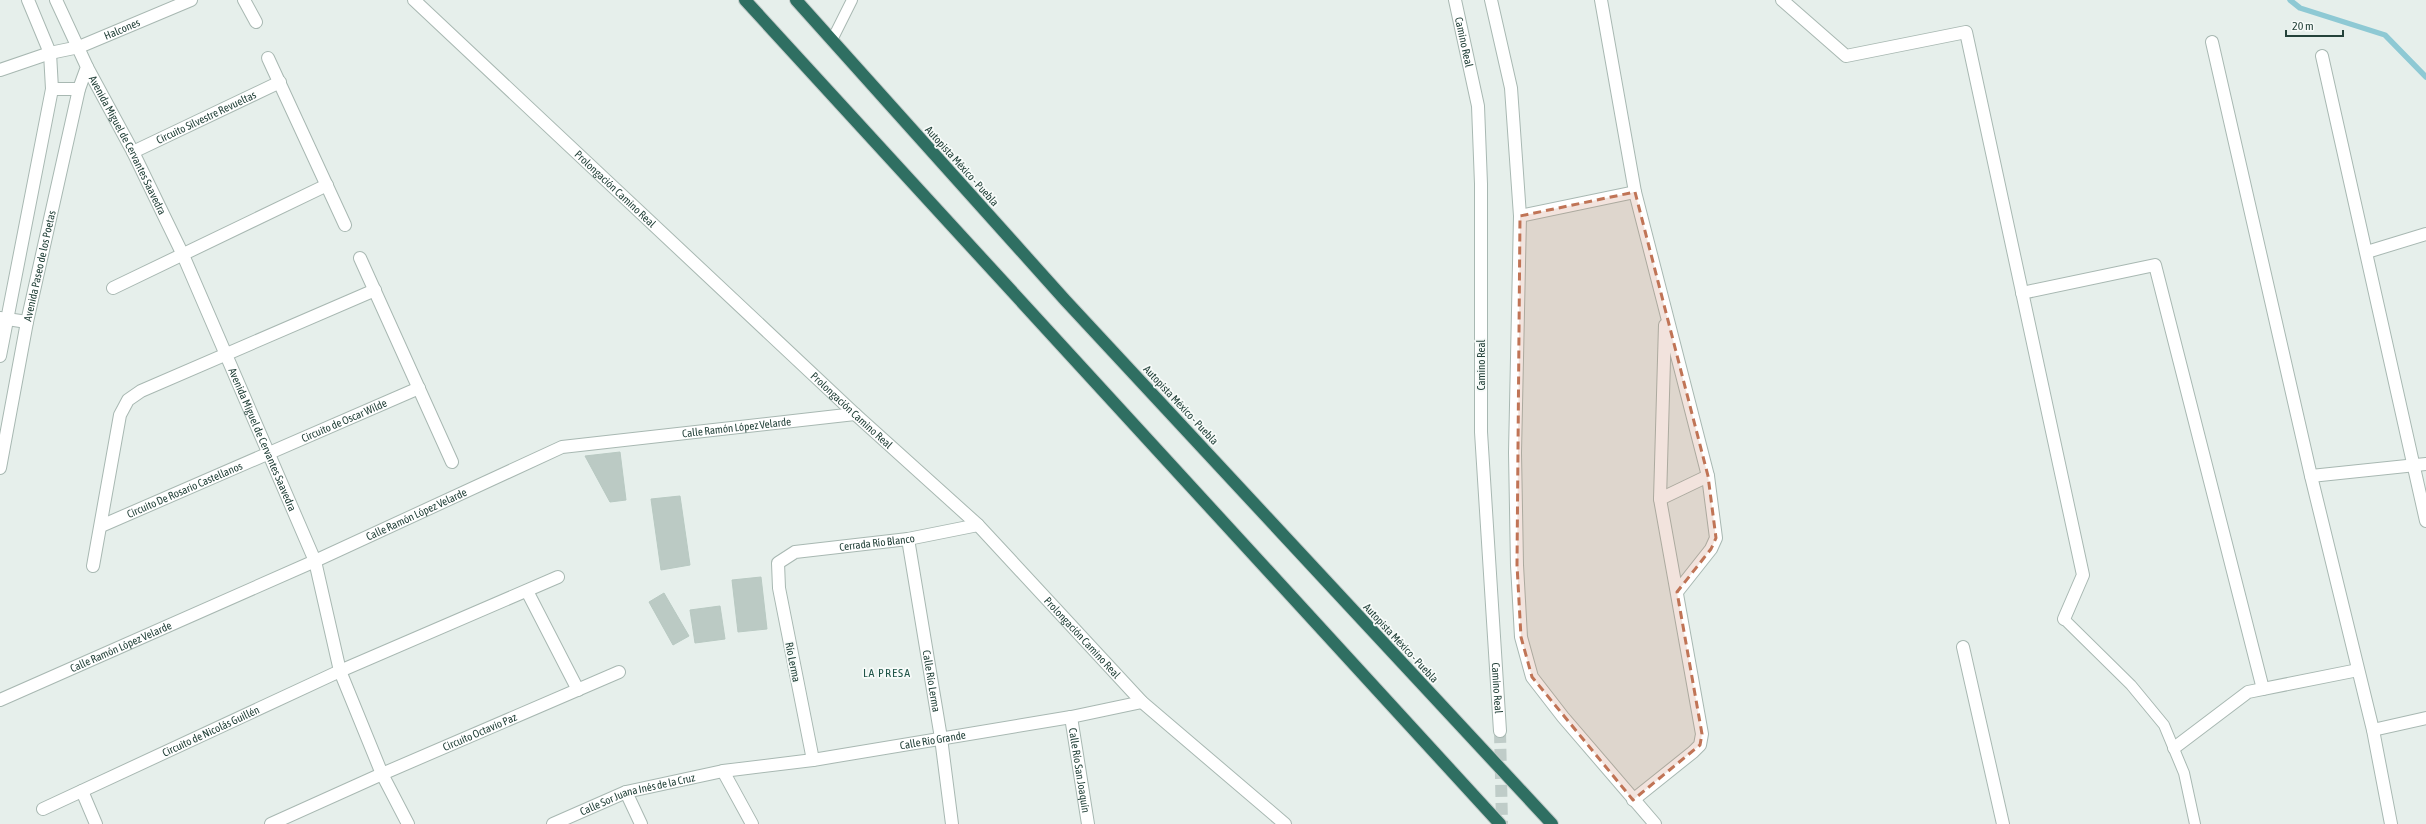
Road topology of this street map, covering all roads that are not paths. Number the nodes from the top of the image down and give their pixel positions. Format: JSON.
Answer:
{"nodes":[{"id":1,"x":28,"y":0,"type":"edge"},
{"id":2,"x":56,"y":0,"type":"edge"},
{"id":3,"x":191,"y":0,"type":"edge"},
{"id":4,"x":244,"y":0,"type":"edge"},
{"id":5,"x":414,"y":0,"type":"edge"},
{"id":6,"x":745,"y":0,"type":"edge"},
{"id":7,"x":796,"y":0,"type":"edge"},
{"id":8,"x":852,"y":0,"type":"edge"},
{"id":9,"x":1455,"y":0,"type":"edge"},
{"id":10,"x":1491,"y":0,"type":"edge"},
{"id":11,"x":1601,"y":0,"type":"edge"},
{"id":12,"x":1782,"y":0,"type":"edge"},
{"id":13,"x":256,"y":22,"type":"dead end"},
{"id":14,"x":832,"y":40,"type":"junction"},
{"id":15,"x":2212,"y":42,"type":"dead end"},
{"id":16,"x":79,"y":47,"type":"junction"},
{"id":17,"x":50,"y":53,"type":"junction"},
{"id":18,"x":2322,"y":56,"type":"dead end"},
{"id":19,"x":268,"y":58,"type":"dead end"},
{"id":20,"x":87,"y":67,"type":"junction"},
{"id":21,"x":0,"y":70,"type":"edge"},
{"id":22,"x":280,"y":82,"type":"junction"},
{"id":23,"x":52,"y":89,"type":"junction"},
{"id":24,"x":79,"y":89,"type":"junction"},
{"id":25,"x":133,"y":152,"type":"junction"},
{"id":26,"x":327,"y":185,"type":"junction"},
{"id":27,"x":1635,"y":192,"type":"junction"},
{"id":28,"x":1520,"y":216,"type":"junction"},
{"id":29,"x":346,"y":225,"type":"dead end"},
{"id":30,"x":2426,"y":234,"type":"edge"},
{"id":31,"x":2367,"y":252,"type":"junction"},
{"id":32,"x":184,"y":255,"type":"junction"},
{"id":33,"x":360,"y":258,"type":"dead end"},
{"id":34,"x":114,"y":288,"type":"dead end"},
{"id":35,"x":375,"y":290,"type":"junction"},
{"id":36,"x":2022,"y":293,"type":"junction"},
{"id":37,"x":1665,"y":310,"type":"junction"},
{"id":38,"x":4,"y":318,"type":"edge"},
{"id":39,"x":28,"y":322,"type":"junction"},
{"id":40,"x":227,"y":354,"type":"junction"},
{"id":41,"x":0,"y":356,"type":"edge"},
{"id":42,"x":419,"y":388,"type":"junction"},
{"id":43,"x":855,"y":414,"type":"junction"},
{"id":44,"x":268,"y":453,"type":"junction"},
{"id":45,"x":452,"y":462,"type":"dead end"},
{"id":46,"x":2420,"y":465,"type":"edge"},
{"id":47,"x":0,"y":468,"type":"edge"},
{"id":48,"x":1708,"y":476,"type":"junction"},
{"id":49,"x":2311,"y":476,"type":"junction"},
{"id":50,"x":1660,"y":499,"type":"junction"},
{"id":51,"x":2426,"y":521,"type":"edge"},
{"id":52,"x":978,"y":525,"type":"junction"},
{"id":53,"x":101,"y":526,"type":"junction"},
{"id":54,"x":908,"y":540,"type":"junction"},
{"id":55,"x":315,"y":561,"type":"junction"},
{"id":56,"x":778,"y":563,"type":"joint"},
{"id":57,"x":94,"y":566,"type":"dead end"},
{"id":58,"x":558,"y":576,"type":"dead end"},
{"id":59,"x":527,"y":591,"type":"junction"},
{"id":60,"x":1677,"y":592,"type":"junction"},
{"id":61,"x":2064,"y":619,"type":"joint"},
{"id":62,"x":1963,"y":647,"type":"dead end"},
{"id":63,"x":2358,"y":670,"type":"junction"},
{"id":64,"x":340,"y":671,"type":"junction"},
{"id":65,"x":619,"y":672,"type":"dead end"},
{"id":66,"x":2263,"y":689,"type":"junction"},
{"id":67,"x":578,"y":690,"type":"junction"},
{"id":68,"x":0,"y":700,"type":"edge"},
{"id":69,"x":1142,"y":702,"type":"junction"},
{"id":70,"x":1072,"y":717,"type":"junction"},
{"id":71,"x":2426,"y":718,"type":"edge"},
{"id":72,"x":2373,"y":730,"type":"junction"},
{"id":73,"x":1500,"y":731,"type":"tunnel mouth"},
{"id":74,"x":941,"y":738,"type":"junction"},
{"id":75,"x":2174,"y":748,"type":"junction"},
{"id":76,"x":813,"y":760,"type":"junction"},
{"id":77,"x":723,"y":771,"type":"junction"},
{"id":78,"x":382,"y":774,"type":"junction"},
{"id":79,"x":82,"y":791,"type":"junction"},
{"id":80,"x":626,"y":792,"type":"junction"},
{"id":81,"x":1633,"y":800,"type":"junction"},
{"id":82,"x":43,"y":809,"type":"dead end"},
{"id":83,"x":96,"y":824,"type":"edge"},
{"id":84,"x":271,"y":824,"type":"edge"},
{"id":85,"x":408,"y":824,"type":"edge"},
{"id":86,"x":553,"y":824,"type":"edge"},
{"id":87,"x":641,"y":824,"type":"edge"},
{"id":88,"x":752,"y":824,"type":"edge"},
{"id":89,"x":952,"y":824,"type":"edge"},
{"id":90,"x":1088,"y":824,"type":"edge"},
{"id":91,"x":1285,"y":824,"type":"edge"},
{"id":92,"x":1500,"y":824,"type":"edge"},
{"id":93,"x":1552,"y":824,"type":"edge"},
{"id":94,"x":1655,"y":824,"type":"edge"},
{"id":95,"x":2003,"y":824,"type":"edge"},
{"id":96,"x":2195,"y":824,"type":"edge"},
{"id":97,"x":2391,"y":824,"type":"edge"}],
"edges":[{"from":1,"to":17,"type":"street"},
{"from":2,"to":16,"type":"street","name":"Avenida Miguel de Cervantes Saavedra"},
{"from":3,"to":16,"type":"street","name":"Halcones"},
{"from":4,"to":13,"type":"street"},
{"from":5,"to":43,"type":"street","name":"Prolongación Camino Real"},
{"from":6,"to":92,"type":"highway"},
{"from":7,"to":14,"type":"highway","name":"Autopista México - Puebla"},
{"from":8,"to":14,"type":"lane"},
{"from":9,"to":73,"type":"street","name":"Camino Real"},
{"from":10,"to":28,"type":"street"},
{"from":11,"to":27,"type":"street"},
{"from":12,"to":36,"type":"street"},
{"from":14,"to":93,"type":"highway","name":"Autopista México - Puebla"},
{"from":15,"to":49,"type":"street"},
{"from":16,"to":17,"type":"street","name":"Halcones"},
{"from":16,"to":20,"type":"street","name":"Avenida Miguel de Cervantes Saavedra"},
{"from":17,"to":21,"type":"street","name":"Halcones"},
{"from":17,"to":23,"type":"street","name":"Avenida Paseo de los Poetas"},
{"from":18,"to":31,"type":"street"},
{"from":19,"to":22,"type":"street"},
{"from":20,"to":24,"type":"street","name":"Avenida Paseo de los Poetas"},
{"from":20,"to":25,"type":"street","name":"Avenida Miguel de Cervantes Saavedra"},
{"from":22,"to":25,"type":"street","name":"Circuito Silvestre Revueltas"},
{"from":22,"to":26,"type":"street"},
{"from":23,"to":24,"type":"street"},
{"from":23,"to":38,"type":"street","name":"Avenida Paseo de los Poetas"},
{"from":24,"to":39,"type":"street","name":"Avenida Paseo de los Poetas"},
{"from":25,"to":32,"type":"street","name":"Avenida Miguel de Cervantes Saavedra"},
{"from":26,"to":29,"type":"street"},
{"from":26,"to":32,"type":"street"},
{"from":27,"to":28,"type":"street"},
{"from":27,"to":37,"type":"street"},
{"from":28,"to":81,"type":"street"},
{"from":30,"to":31,"type":"street"},
{"from":31,"to":46,"type":"street"},
{"from":32,"to":34,"type":"street"},
{"from":32,"to":40,"type":"street","name":"Avenida Miguel de Cervantes Saavedra"},
{"from":33,"to":35,"type":"street"},
{"from":35,"to":40,"type":"street"},
{"from":35,"to":42,"type":"street"},
{"from":36,"to":61,"type":"street"},
{"from":36,"to":66,"type":"street"},
{"from":37,"to":48,"type":"street"},
{"from":37,"to":50,"type":"street"},
{"from":38,"to":39,"type":"street"},
{"from":38,"to":41,"type":"street","name":"Avenida Paseo de los Poetas"},
{"from":39,"to":47,"type":"street","name":"Avenida Paseo de los Poetas"},
{"from":40,"to":44,"type":"street","name":"Avenida Miguel de Cervantes Saavedra"},
{"from":40,"to":53,"type":"street"},
{"from":42,"to":44,"type":"street","name":"Circuito de Oscar Wilde"},
{"from":42,"to":45,"type":"street"},
{"from":43,"to":52,"type":"street","name":"Prolongación Camino Real"},
{"from":43,"to":55,"type":"street","name":"Calle Ramón López Velarde"},
{"from":44,"to":53,"type":"street","name":"Circuito De Rosario Castellanos"},
{"from":44,"to":55,"type":"street","name":"Avenida Miguel de Cervantes Saavedra"},
{"from":46,"to":49,"type":"street"},
{"from":46,"to":51,"type":"street"},
{"from":48,"to":50,"type":"street"},
{"from":48,"to":60,"type":"street"},
{"from":49,"to":63,"type":"street"},
{"from":50,"to":60,"type":"street"},
{"from":52,"to":54,"type":"street","name":"Cerrada Río Blanco"},
{"from":52,"to":69,"type":"street","name":"Prolongación Camino Real"},
{"from":53,"to":57,"type":"street"},
{"from":54,"to":56,"type":"street","name":"Cerrada Río Blanco"},
{"from":54,"to":74,"type":"street","name":"Calle Río Lerma"},
{"from":55,"to":64,"type":"street","name":"Avenida Miguel de Cervantes Saavedra"},
{"from":55,"to":68,"type":"street","name":"Calle Ramón López Velarde"},
{"from":56,"to":76,"type":"street","name":"Río Lerma"},
{"from":58,"to":59,"type":"street"},
{"from":59,"to":64,"type":"street"},
{"from":59,"to":67,"type":"street"},
{"from":60,"to":81,"type":"street"},
{"from":61,"to":75,"type":"lane"},
{"from":62,"to":95,"type":"street"},
{"from":63,"to":66,"type":"street"},
{"from":63,"to":72,"type":"street"},
{"from":64,"to":78,"type":"street","name":"Avenida Miguel de Cervantes Saavedra"},
{"from":64,"to":79,"type":"street","name":"Circuito de Nicolás Guillén"},
{"from":65,"to":67,"type":"street","name":"Circuito Octavio Paz"},
{"from":66,"to":75,"type":"street"},
{"from":67,"to":78,"type":"street","name":"Circuito Octavio Paz"},
{"from":69,"to":70,"type":"street","name":"Calle Río Grande"},
{"from":69,"to":91,"type":"street","name":"Prolongación Camino Real"},
{"from":70,"to":74,"type":"street","name":"Calle Río Grande"},
{"from":70,"to":90,"type":"street","name":"Calle Río San Joaquín"},
{"from":71,"to":72,"type":"street"},
{"from":72,"to":97,"type":"street"},
{"from":74,"to":76,"type":"street","name":"Calle Río Grande"},
{"from":74,"to":89,"type":"street","name":"Calle Río Lerma"},
{"from":75,"to":96,"type":"lane"},
{"from":76,"to":77,"type":"street","name":"Calle Río Grande"},
{"from":77,"to":80,"type":"street","name":"Calle Sor Juana Inés de la Cruz"},
{"from":77,"to":88,"type":"street"},
{"from":78,"to":84,"type":"street"},
{"from":78,"to":85,"type":"street","name":"Avenida Miguel de Cervantes Saavedra"},
{"from":79,"to":82,"type":"street","name":"Circuito de Nicolás Guillén"},
{"from":79,"to":83,"type":"street"},
{"from":80,"to":86,"type":"street","name":"Calle Sor Juana Inés de la Cruz"},
{"from":80,"to":87,"type":"street"},
{"from":81,"to":94,"type":"street"}]}
